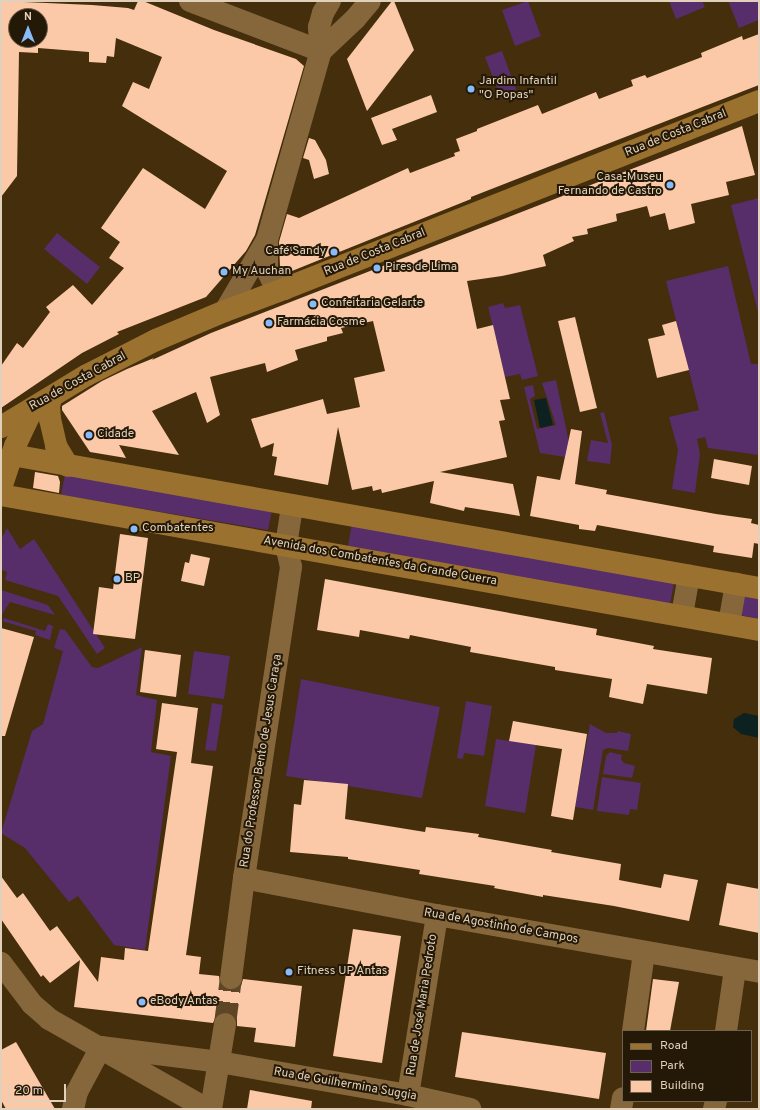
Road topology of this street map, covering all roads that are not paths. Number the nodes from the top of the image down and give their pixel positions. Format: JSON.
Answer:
{"nodes":[{"id":1,"x":190,"y":1,"type":"edge"},
{"id":2,"x":330,"y":1,"type":"edge"},
{"id":3,"x":370,"y":1,"type":"edge"},
{"id":4,"x":321,"y":51,"type":"junction"},
{"id":5,"x":759,"y":101,"type":"edge"},
{"id":6,"x":267,"y":240,"type":"junction"},
{"id":7,"x":284,"y":289,"type":"junction"},
{"id":8,"x":225,"y":311,"type":"junction"},
{"id":9,"x":42,"y":402,"type":"junction"},
{"id":10,"x":1,"y":427,"type":"edge"},
{"id":11,"x":12,"y":456,"type":"junction"},
{"id":12,"x":68,"y":466,"type":"junction"},
{"id":13,"x":1,"y":488,"type":"edge"},
{"id":14,"x":1,"y":495,"type":"edge"},
{"id":15,"x":292,"y":506,"type":"junction"},
{"id":16,"x":286,"y":545,"type":"junction"},
{"id":17,"x":689,"y":576,"type":"junction"},
{"id":18,"x":736,"y":584,"type":"junction"},
{"id":19,"x":759,"y":588,"type":"edge"},
{"id":20,"x":682,"y":616,"type":"junction"},
{"id":21,"x":729,"y":624,"type":"junction"},
{"id":22,"x":759,"y":630,"type":"edge"},
{"id":23,"x":244,"y":878,"type":"junction"},
{"id":24,"x":437,"y":916,"type":"junction"},
{"id":25,"x":644,"y":954,"type":"junction"},
{"id":26,"x":1,"y":963,"type":"edge"},
{"id":27,"x":735,"y":969,"type":"junction"},
{"id":28,"x":759,"y":972,"type":"edge"},
{"id":29,"x":231,"y":978,"type":"tunnel mouth"},
{"id":30,"x":225,"y":1024,"type":"tunnel mouth"},
{"id":31,"x":633,"y":1030,"type":"edge"},
{"id":32,"x":726,"y":1030,"type":"edge"},
{"id":33,"x":101,"y":1048,"type":"junction"},
{"id":34,"x":219,"y":1062,"type":"junction"},
{"id":35,"x":408,"y":1095,"type":"junction"},
{"id":36,"x":73,"y":1109,"type":"edge"},
{"id":37,"x":207,"y":1109,"type":"edge"},
{"id":38,"x":211,"y":1109,"type":"edge"},
{"id":39,"x":470,"y":1109,"type":"edge"}],
"edges":[{"from":1,"to":4,"type":"street"},
{"from":2,"to":4,"type":"street"},
{"from":3,"to":4,"type":"street"},
{"from":4,"to":6,"type":"street"},
{"from":5,"to":7,"type":"main road","name":"Rua de Costa Cabral"},
{"from":6,"to":7,"type":"street"},
{"from":6,"to":8,"type":"street"},
{"from":7,"to":8,"type":"main road","name":"Rua de Costa Cabral"},
{"from":8,"to":9,"type":"main road","name":"Rua de Costa Cabral"},
{"from":9,"to":10,"type":"main road","name":"Rua de Costa Cabral"},
{"from":9,"to":11,"type":"main road"},
{"from":9,"to":12,"type":"main road"},
{"from":11,"to":12,"type":"main road"},
{"from":11,"to":13,"type":"main road"},
{"from":12,"to":15,"type":"main road"},
{"from":14,"to":16,"type":"main road","name":"Avenida dos Combatentes da Grande Guerra"},
{"from":15,"to":16,"type":"street"},
{"from":15,"to":17,"type":"main road"},
{"from":16,"to":20,"type":"main road","name":"Avenida dos Combatentes da Grande Guerra"},
{"from":16,"to":23,"type":"street","name":"Rua do Professor Bento de Jesus Caraça"},
{"from":17,"to":18,"type":"main road"},
{"from":17,"to":20,"type":"street"},
{"from":18,"to":19,"type":"main road"},
{"from":18,"to":21,"type":"street"},
{"from":20,"to":21,"type":"main road","name":"Avenida dos Combatentes da Grande Guerra"},
{"from":21,"to":22,"type":"main road","name":"Avenida dos Combatentes da Grande Guerra"},
{"from":23,"to":24,"type":"street","name":"Rua de Agostinho de Campos"},
{"from":23,"to":29,"type":"street","name":"Rua do Professor Bento de Jesus Caraça"},
{"from":24,"to":25,"type":"street","name":"Rua de Agostinho de Campos"},
{"from":24,"to":35,"type":"street","name":"Rua de José Maria Pedroto"},
{"from":25,"to":27,"type":"street","name":"Rua de Agostinho de Campos"},
{"from":25,"to":31,"type":"street"},
{"from":26,"to":33,"type":"street"},
{"from":27,"to":28,"type":"street","name":"Rua de Agostinho de Campos"},
{"from":27,"to":32,"type":"street"},
{"from":30,"to":34,"type":"street"},
{"from":33,"to":34,"type":"street","name":"Rua de Guilhermina Suggia"},
{"from":33,"to":36,"type":"street"},
{"from":33,"to":37,"type":"street"},
{"from":34,"to":35,"type":"street","name":"Rua de Guilhermina Suggia"},
{"from":34,"to":38,"type":"street"},
{"from":35,"to":39,"type":"street","name":"Rua de Guilhermina Suggia"}]}
